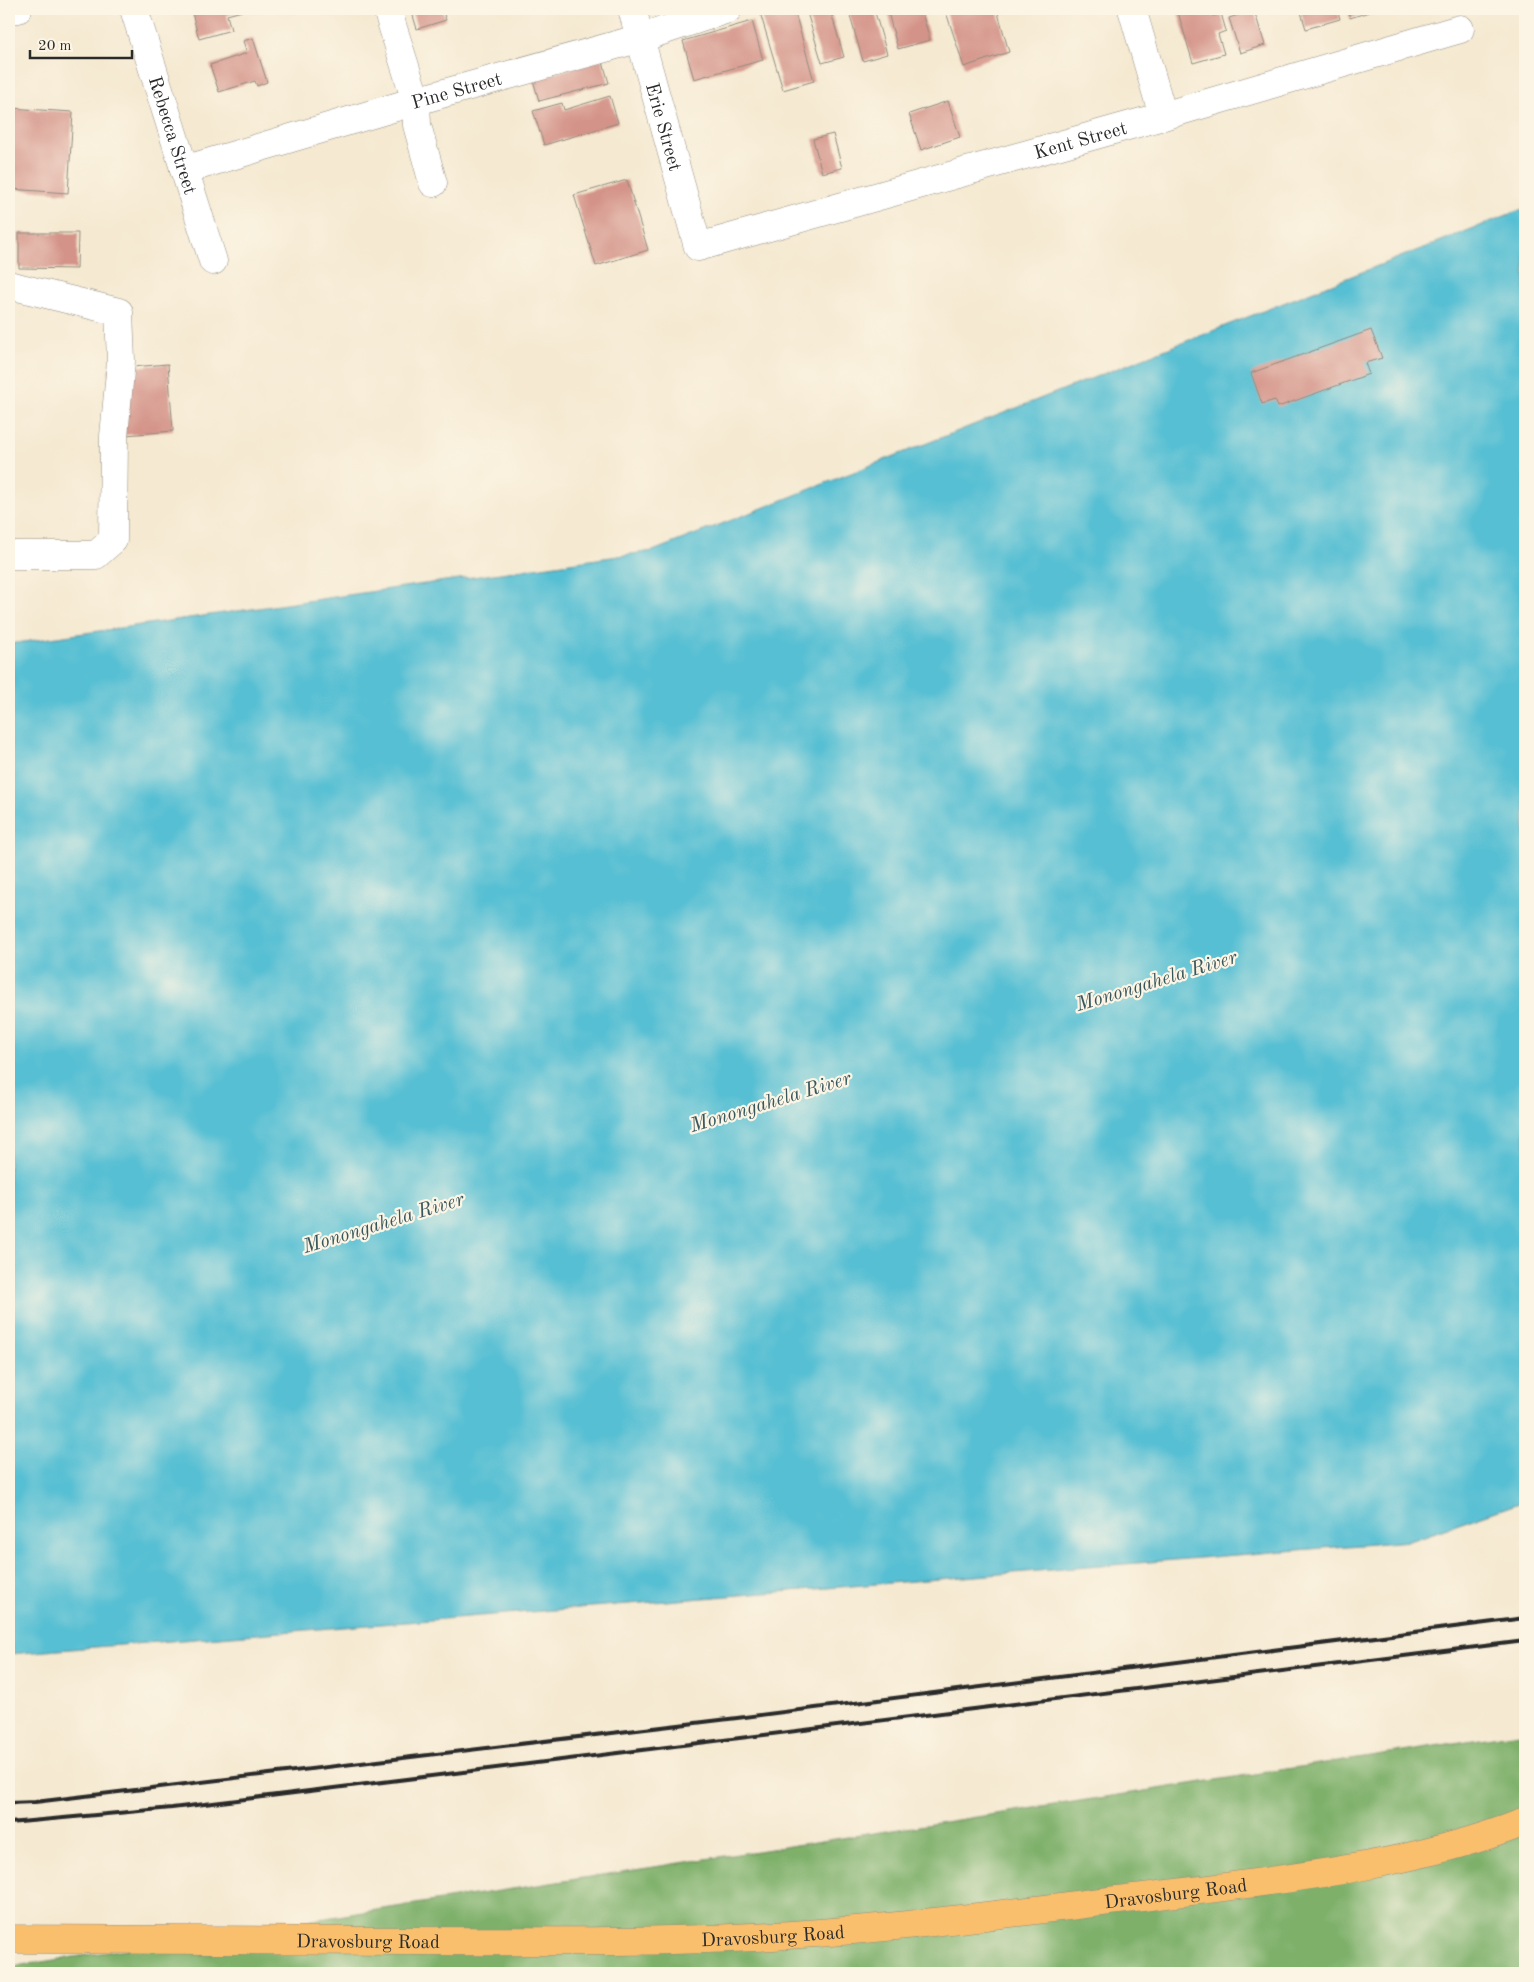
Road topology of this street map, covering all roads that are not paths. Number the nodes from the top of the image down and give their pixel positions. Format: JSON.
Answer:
{"nodes":[{"id":1,"x":18,"y":9,"type":"edge"},
{"id":2,"x":134,"y":9,"type":"edge"},
{"id":3,"x":387,"y":9,"type":"edge"},
{"id":4,"x":632,"y":9,"type":"edge"},
{"id":5,"x":728,"y":9,"type":"edge"},
{"id":6,"x":1132,"y":9,"type":"edge"},
{"id":7,"x":9,"y":10,"type":"edge"},
{"id":8,"x":1460,"y":29,"type":"dead end"},
{"id":9,"x":641,"y":38,"type":"junction"},
{"id":10,"x":416,"y":101,"type":"junction"},
{"id":11,"x":1163,"y":116,"type":"junction"},
{"id":12,"x":184,"y":170,"type":"junction"},
{"id":13,"x":433,"y":183,"type":"dead end"},
{"id":14,"x":698,"y":246,"type":"joint"},
{"id":15,"x":213,"y":261,"type":"dead end"},
{"id":16,"x":9,"y":285,"type":"edge"},
{"id":17,"x":9,"y":555,"type":"edge"},
{"id":18,"x":1525,"y":1822,"type":"edge"},
{"id":19,"x":9,"y":1939,"type":"edge"}],
"edges":[{"from":1,"to":7,"type":"street"},
{"from":2,"to":12,"type":"street","name":"Rebecca Street"},
{"from":3,"to":10,"type":"street"},
{"from":4,"to":9,"type":"street","name":"Erie Street"},
{"from":5,"to":9,"type":"street","name":"Pine Street"},
{"from":6,"to":11,"type":"street"},
{"from":8,"to":11,"type":"street","name":"Kent Street"},
{"from":9,"to":10,"type":"street","name":"Pine Street"},
{"from":9,"to":14,"type":"street","name":"Erie Street"},
{"from":10,"to":12,"type":"street","name":"Pine Street"},
{"from":10,"to":13,"type":"street"},
{"from":11,"to":14,"type":"street","name":"Kent Street"},
{"from":12,"to":15,"type":"street","name":"Rebecca Street"},
{"from":16,"to":17,"type":"street"},
{"from":18,"to":19,"type":"main road","name":"Dravosburg Road"}]}
